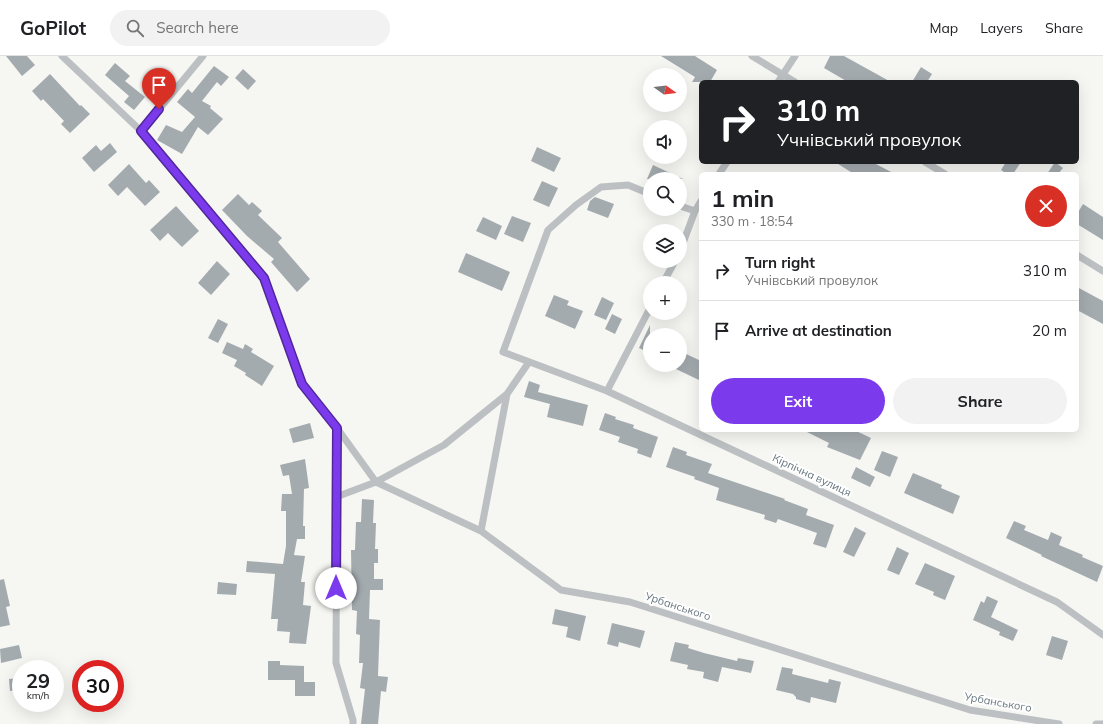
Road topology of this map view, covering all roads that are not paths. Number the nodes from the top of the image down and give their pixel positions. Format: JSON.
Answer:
{"nodes":[{"id":1,"x":62,"y":56,"type":"edge"},
{"id":2,"x":203,"y":56,"type":"edge"},
{"id":3,"x":752,"y":56,"type":"edge"},
{"id":4,"x":795,"y":56,"type":"edge"},
{"id":5,"x":783,"y":75,"type":"junction"},
{"id":6,"x":779,"y":80,"type":"edge"},
{"id":7,"x":792,"y":80,"type":"edge"},
{"id":8,"x":141,"y":131,"type":"junction"},
{"id":9,"x":928,"y":164,"type":"edge"},
{"id":10,"x":942,"y":172,"type":"edge"},
{"id":11,"x":643,"y":191,"type":"edge"},
{"id":12,"x":699,"y":205,"type":"edge"},
{"id":13,"x":687,"y":208,"type":"edge"},
{"id":14,"x":695,"y":211,"type":"junction"},
{"id":15,"x":687,"y":232,"type":"edge"},
{"id":16,"x":1079,"y":256,"type":"edge"},
{"id":17,"x":1103,"y":271,"type":"edge"},
{"id":18,"x":644,"y":320,"type":"edge"},
{"id":19,"x":529,"y":362,"type":"junction"},
{"id":20,"x":607,"y":391,"type":"junction"},
{"id":21,"x":507,"y":394,"type":"junction"},
{"id":22,"x":337,"y":428,"type":"junction"},
{"id":23,"x":376,"y":482,"type":"junction"},
{"id":24,"x":336,"y":497,"type":"junction"},
{"id":25,"x":481,"y":531,"type":"junction"},
{"id":26,"x":1103,"y":635,"type":"edge"},
{"id":27,"x":353,"y":724,"type":"edge"},
{"id":28,"x":1059,"y":724,"type":"edge"},
{"id":29,"x":1096,"y":724,"type":"edge"},
{"id":30,"x":1103,"y":724,"type":"edge"}],
"edges":[{"from":1,"to":8,"type":"street","name":"Урбанського"},
{"from":2,"to":8,"type":"street"},
{"from":3,"to":5,"type":"street"},
{"from":4,"to":5,"type":"street"},
{"from":5,"to":6,"type":"street"},
{"from":5,"to":7,"type":"street"},
{"from":8,"to":22,"type":"street","name":"Урбанського"},
{"from":9,"to":10,"type":"street"},
{"from":11,"to":19,"type":"street","name":"Кiрпiчна вулиця"},
{"from":12,"to":14,"type":"street"},
{"from":13,"to":14,"type":"street"},
{"from":14,"to":15,"type":"street"},
{"from":16,"to":17,"type":"street"},
{"from":18,"to":20,"type":"street"},
{"from":19,"to":20,"type":"street","name":"Кiрпiчна вулиця"},
{"from":19,"to":21,"type":"street"},
{"from":20,"to":26,"type":"street","name":"Кiрпiчна вулиця"},
{"from":21,"to":23,"type":"street"},
{"from":21,"to":25,"type":"street"},
{"from":22,"to":23,"type":"street","name":"Урбанського"},
{"from":22,"to":24,"type":"street"},
{"from":23,"to":24,"type":"street"},
{"from":23,"to":25,"type":"street","name":"Урбанського"},
{"from":24,"to":27,"type":"street"},
{"from":25,"to":28,"type":"street","name":"Урбанського"},
{"from":29,"to":30,"type":"street"}]}
